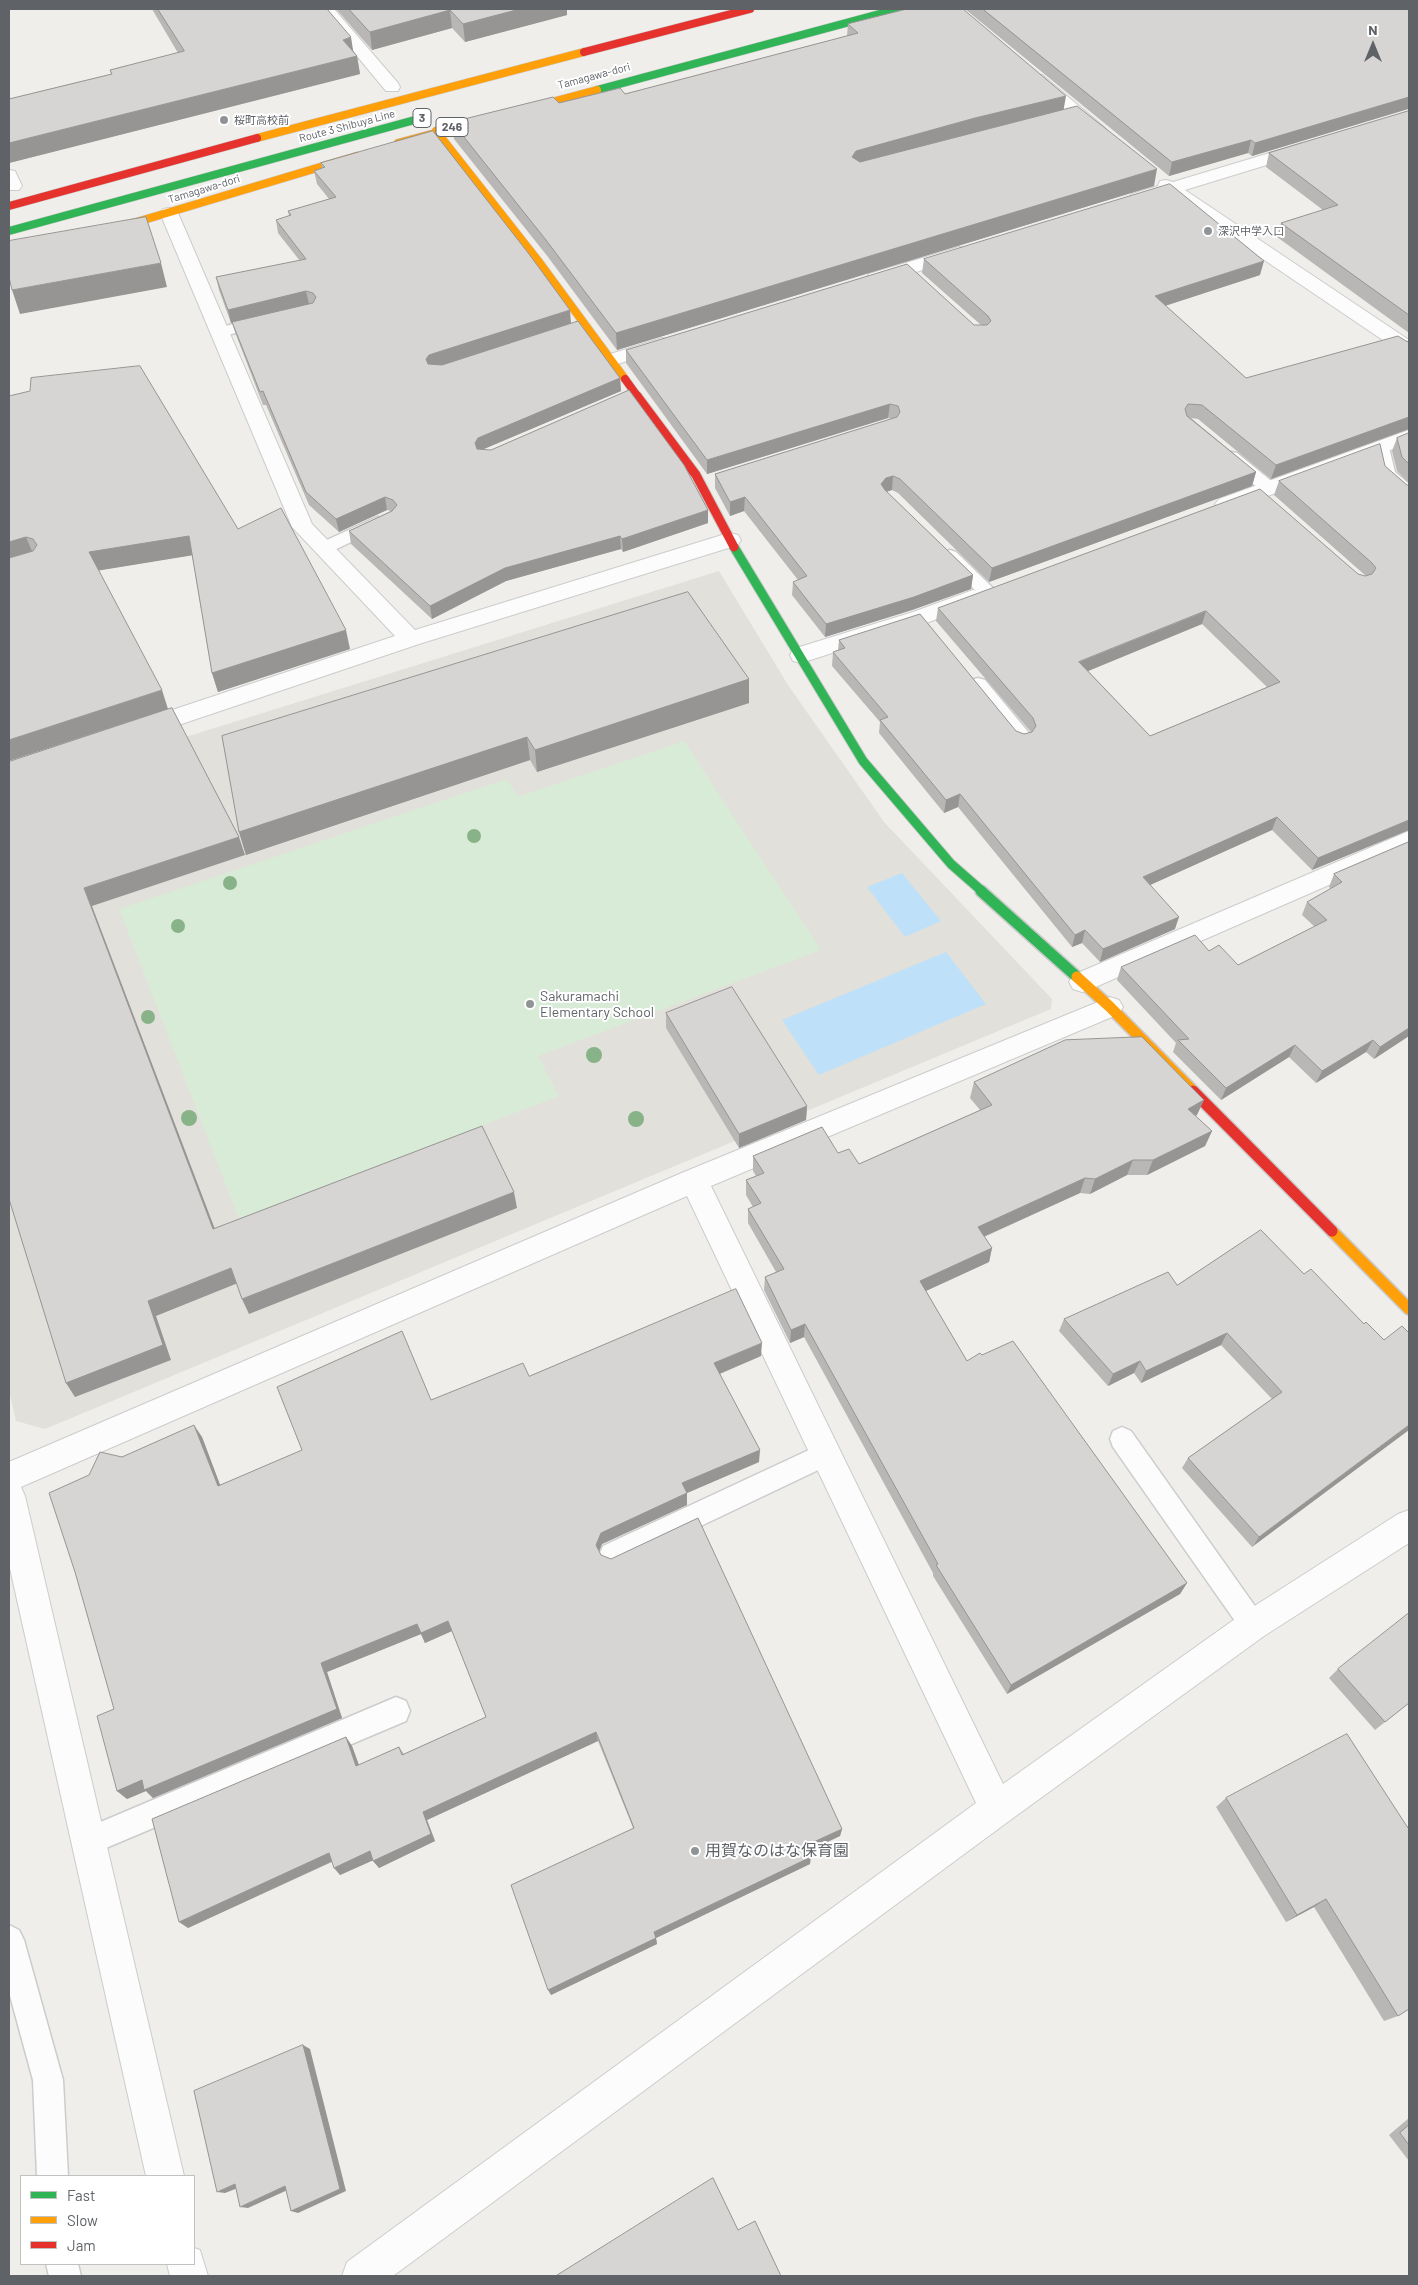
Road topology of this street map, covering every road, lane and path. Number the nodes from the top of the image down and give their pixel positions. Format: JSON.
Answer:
{"nodes":[{"id":1,"x":326,"y":9,"type":"edge"},
{"id":2,"x":750,"y":9,"type":"edge"},
{"id":3,"x":898,"y":9,"type":"edge"},
{"id":4,"x":1020,"y":65,"type":"edge"},
{"id":5,"x":392,"y":87,"type":"dead end"},
{"id":6,"x":437,"y":114,"type":"dead end"},
{"id":7,"x":1079,"y":115,"type":"junction"},
{"id":8,"x":1061,"y":120,"type":"edge"},
{"id":9,"x":436,"y":131,"type":"junction"},
{"id":10,"x":1109,"y":140,"type":"edge"},
{"id":11,"x":1315,"y":144,"type":"edge"},
{"id":12,"x":388,"y":146,"type":"edge"},
{"id":13,"x":369,"y":152,"type":"edge"},
{"id":14,"x":1155,"y":176,"type":"dead end"},
{"id":15,"x":1170,"y":188,"type":"junction"},
{"id":16,"x":1124,"y":202,"type":"edge"},
{"id":17,"x":9,"y":206,"type":"edge"},
{"id":18,"x":169,"y":213,"type":"junction"},
{"id":19,"x":9,"y":231,"type":"edge"},
{"id":20,"x":103,"y":232,"type":"edge"},
{"id":21,"x":973,"y":248,"type":"edge"},
{"id":22,"x":907,"y":269,"type":"junction"},
{"id":23,"x":922,"y":282,"type":"edge"},
{"id":24,"x":860,"y":283,"type":"edge"},
{"id":25,"x":282,"y":317,"type":"edge"},
{"id":26,"x":586,"y":325,"type":"junction"},
{"id":27,"x":567,"y":331,"type":"edge"},
{"id":28,"x":220,"y":332,"type":"junction"},
{"id":29,"x":679,"y":339,"type":"edge"},
{"id":30,"x":1409,"y":349,"type":"edge"},
{"id":31,"x":611,"y":360,"type":"junction"},
{"id":32,"x":635,"y":392,"type":"junction"},
{"id":33,"x":618,"y":400,"type":"edge"},
{"id":34,"x":1409,"y":436,"type":"edge"},
{"id":35,"x":1382,"y":446,"type":"junction"},
{"id":36,"x":1220,"y":447,"type":"edge"},
{"id":37,"x":720,"y":478,"type":"edge"},
{"id":38,"x":701,"y":484,"type":"junction"},
{"id":39,"x":1409,"y":493,"type":"edge"},
{"id":40,"x":1266,"y":495,"type":"junction"},
{"id":41,"x":1210,"y":510,"type":"edge"},
{"id":42,"x":388,"y":518,"type":"edge"},
{"id":43,"x":730,"y":540,"type":"junction"},
{"id":44,"x":939,"y":545,"type":"edge"},
{"id":45,"x":324,"y":548,"type":"junction"},
{"id":46,"x":996,"y":589,"type":"joint"},
{"id":47,"x":411,"y":639,"type":"junction"},
{"id":48,"x":801,"y":655,"type":"junction"},
{"id":49,"x":965,"y":670,"type":"edge"},
{"id":50,"x":121,"y":735,"type":"edge"},
{"id":51,"x":1022,"y":738,"type":"edge"},
{"id":52,"x":1409,"y":840,"type":"edge"},
{"id":53,"x":1082,"y":982,"type":"junction"},
{"id":54,"x":1110,"y":1007,"type":"junction"},
{"id":55,"x":694,"y":1180,"type":"junction"},
{"id":56,"x":1409,"y":1309,"type":"edge"},
{"id":57,"x":1122,"y":1439,"type":"dead end"},
{"id":58,"x":826,"y":1454,"type":"junction"},
{"id":59,"x":9,"y":1478,"type":"edge"},
{"id":60,"x":9,"y":1496,"type":"edge"},
{"id":61,"x":1409,"y":1525,"type":"edge"},
{"id":62,"x":612,"y":1555,"type":"edge"},
{"id":63,"x":1253,"y":1625,"type":"junction"},
{"id":64,"x":396,"y":1711,"type":"dead end"},
{"id":65,"x":996,"y":1808,"type":"junction"},
{"id":66,"x":87,"y":1842,"type":"junction"},
{"id":67,"x":9,"y":1940,"type":"edge"},
{"id":68,"x":53,"y":2175,"type":"edge"},
{"id":69,"x":165,"y":2175,"type":"edge"},
{"id":70,"x":361,"y":2276,"type":"edge"}],
"edges":[{"from":1,"to":5,"type":"street"},
{"from":2,"to":17,"type":"main road","name":"Route 3 Shibuya Line","number":"3"},
{"from":3,"to":9,"type":"main road","name":"Tamagawa-dori","number":"246"},
{"from":4,"to":7,"type":"street"},
{"from":6,"to":19,"type":"main road","name":"Route 3 Shibuya Line","number":"3"},
{"from":7,"to":8,"type":"lane"},
{"from":7,"to":10,"type":"street"},
{"from":9,"to":12,"type":"main road","name":"Tamagawa-dori","number":"246"},
{"from":9,"to":26,"type":"main road"},
{"from":11,"to":15,"type":"street"},
{"from":13,"to":18,"type":"main road","name":"Tamagawa-dori"},
{"from":14,"to":15,"type":"street"},
{"from":15,"to":16,"type":"street"},
{"from":15,"to":30,"type":"street"},
{"from":18,"to":20,"type":"main road","name":"Tamagawa-dori"},
{"from":18,"to":28,"type":"street"},
{"from":21,"to":22,"type":"street"},
{"from":22,"to":23,"type":"lane"},
{"from":22,"to":24,"type":"street"},
{"from":25,"to":28,"type":"lane"},
{"from":26,"to":27,"type":"lane"},
{"from":26,"to":31,"type":"main road"},
{"from":28,"to":45,"type":"street"},
{"from":29,"to":31,"type":"street"},
{"from":31,"to":32,"type":"main road"},
{"from":32,"to":33,"type":"lane"},
{"from":32,"to":38,"type":"main road"},
{"from":34,"to":35,"type":"street"},
{"from":35,"to":39,"type":"lane"},
{"from":35,"to":40,"type":"street"},
{"from":36,"to":40,"type":"lane"},
{"from":37,"to":38,"type":"lane"},
{"from":38,"to":43,"type":"main road"},
{"from":40,"to":41,"type":"street"},
{"from":42,"to":45,"type":"lane"},
{"from":43,"to":47,"type":"street"},
{"from":43,"to":48,"type":"main road"},
{"from":44,"to":46,"type":"lane"},
{"from":45,"to":47,"type":"street"},
{"from":46,"to":48,"type":"street"},
{"from":47,"to":50,"type":"street"},
{"from":48,"to":53,"type":"main road"},
{"from":49,"to":51,"type":"lane"},
{"from":52,"to":53,"type":"street"},
{"from":53,"to":54,"type":"main road"},
{"from":54,"to":55,"type":"street"},
{"from":54,"to":56,"type":"main road"},
{"from":55,"to":58,"type":"street"},
{"from":55,"to":59,"type":"street"},
{"from":57,"to":63,"type":"lane"},
{"from":58,"to":62,"type":"lane"},
{"from":58,"to":65,"type":"street"},
{"from":60,"to":66,"type":"street"},
{"from":61,"to":63,"type":"street"},
{"from":63,"to":65,"type":"street"},
{"from":64,"to":66,"type":"lane"},
{"from":65,"to":70,"type":"street"},
{"from":66,"to":69,"type":"street"},
{"from":67,"to":68,"type":"lane"}]}
